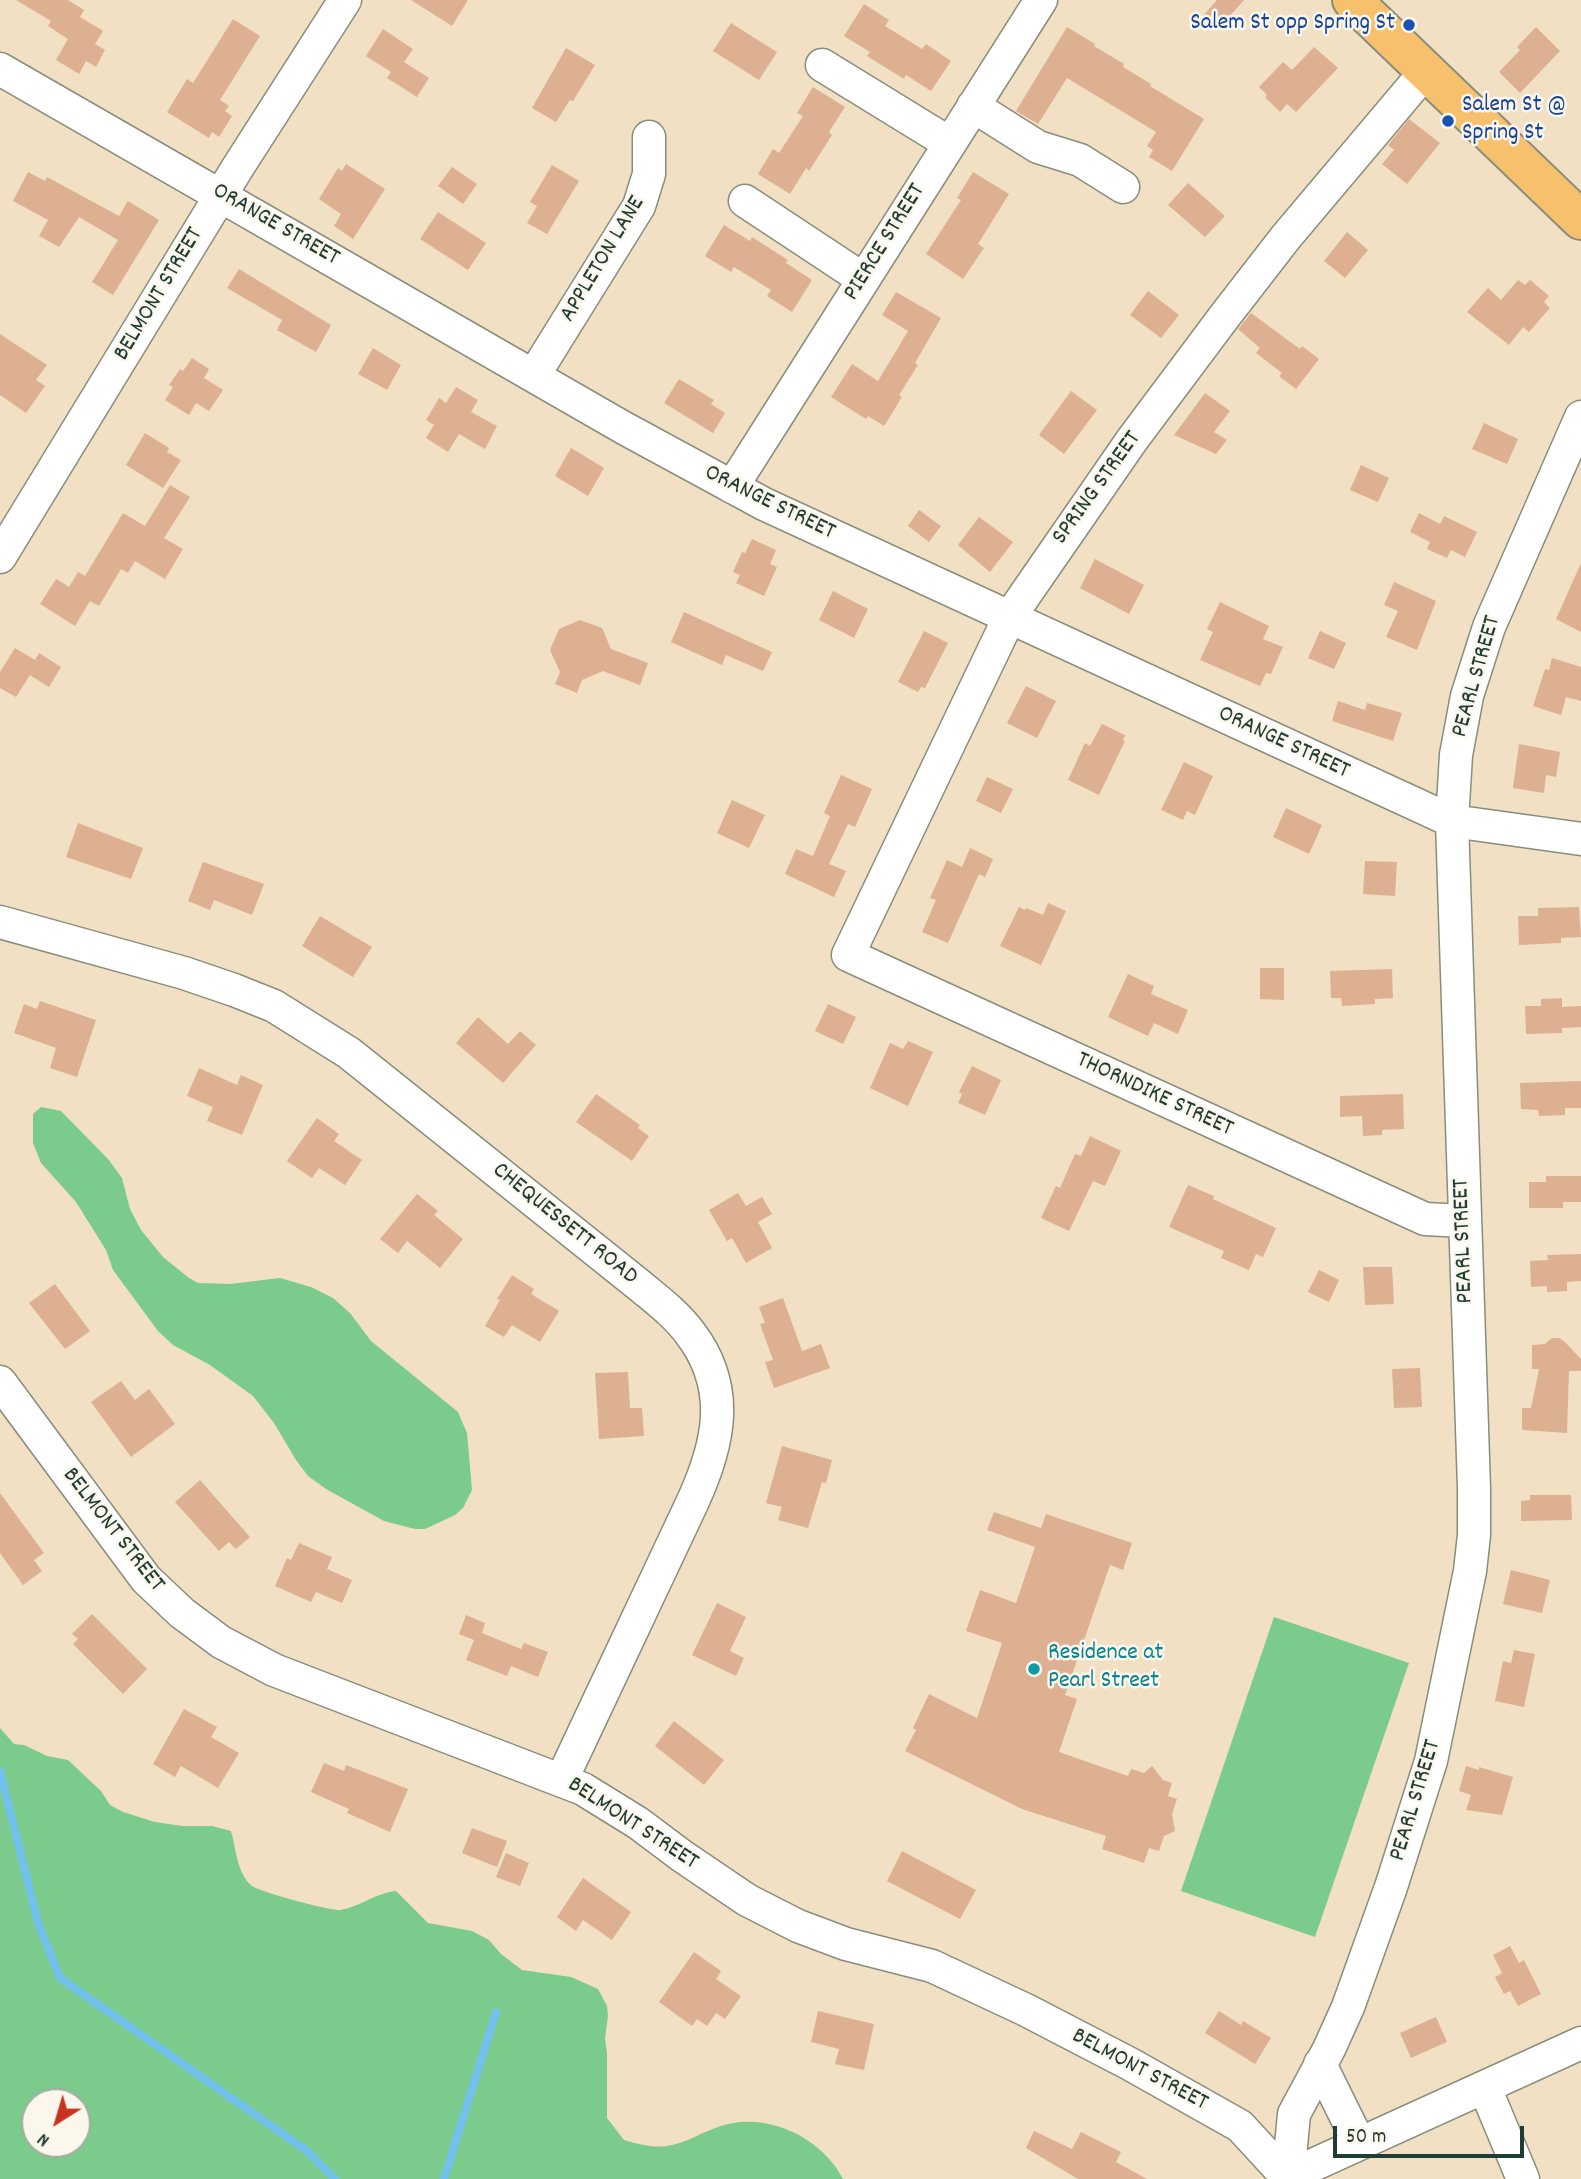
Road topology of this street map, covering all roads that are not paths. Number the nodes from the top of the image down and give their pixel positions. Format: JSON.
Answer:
{"nodes":[{"id":1,"x":345,"y":0,"type":"edge"},
{"id":2,"x":1041,"y":0,"type":"edge"},
{"id":3,"x":1352,"y":0,"type":"edge"},
{"id":4,"x":822,"y":65,"type":"dead end"},
{"id":5,"x":0,"y":69,"type":"edge"},
{"id":6,"x":1426,"y":71,"type":"junction"},
{"id":7,"x":973,"y":106,"type":"junction"},
{"id":8,"x":649,"y":137,"type":"dead end"},
{"id":9,"x":949,"y":143,"type":"junction"},
{"id":10,"x":1123,"y":187,"type":"dead end"},
{"id":11,"x":221,"y":195,"type":"junction"},
{"id":12,"x":745,"y":201,"type":"dead end"},
{"id":13,"x":1581,"y":219,"type":"edge"},
{"id":14,"x":863,"y":279,"type":"junction"},
{"id":15,"x":534,"y":375,"type":"junction"},
{"id":16,"x":1581,"y":417,"type":"edge"},
{"id":17,"x":732,"y":487,"type":"junction"},
{"id":18,"x":0,"y":557,"type":"edge"},
{"id":19,"x":1009,"y":618,"type":"junction"},
{"id":20,"x":1452,"y":821,"type":"junction"},
{"id":21,"x":1581,"y":839,"type":"edge"},
{"id":22,"x":0,"y":922,"type":"edge"},
{"id":23,"x":848,"y":956,"type":"joint"},
{"id":24,"x":1464,"y":1221,"type":"junction"},
{"id":25,"x":0,"y":1382,"type":"edge"},
{"id":26,"x":562,"y":1779,"type":"junction"},
{"id":27,"x":1581,"y":2043,"type":"edge"},
{"id":28,"x":1320,"y":2064,"type":"junction"},
{"id":29,"x":1485,"y":2088,"type":"junction"},
{"id":30,"x":1359,"y":2143,"type":"junction"},
{"id":31,"x":1287,"y":2179,"type":"edge"},
{"id":32,"x":1523,"y":2179,"type":"edge"}],
"edges":[{"from":1,"to":11,"type":"street","name":"BELMONT STREET"},
{"from":2,"to":7,"type":"street","name":"PIERCE STREET"},
{"from":3,"to":6,"type":"main road"},
{"from":4,"to":9,"type":"street"},
{"from":5,"to":11,"type":"street","name":"ORANGE STREET"},
{"from":6,"to":13,"type":"main road"},
{"from":6,"to":19,"type":"street","name":"SPRING STREET"},
{"from":7,"to":9,"type":"street","name":"PIERCE STREET"},
{"from":7,"to":10,"type":"street"},
{"from":8,"to":15,"type":"street","name":"APPLETON LANE"},
{"from":9,"to":14,"type":"street","name":"PIERCE STREET"},
{"from":11,"to":15,"type":"street","name":"ORANGE STREET"},
{"from":11,"to":18,"type":"street","name":"BELMONT STREET"},
{"from":12,"to":14,"type":"street"},
{"from":14,"to":17,"type":"street","name":"PIERCE STREET"},
{"from":15,"to":17,"type":"street","name":"ORANGE STREET"},
{"from":16,"to":20,"type":"street","name":"PEARL STREET"},
{"from":17,"to":19,"type":"street","name":"ORANGE STREET"},
{"from":19,"to":20,"type":"street","name":"ORANGE STREET"},
{"from":19,"to":23,"type":"street","name":"SPRING STREET"},
{"from":20,"to":21,"type":"street","name":"ORANGE STREET"},
{"from":20,"to":24,"type":"street","name":"PEARL STREET"},
{"from":22,"to":26,"type":"street","name":"CHEQUESSETT ROAD"},
{"from":23,"to":24,"type":"street","name":"THORNDIKE STREET"},
{"from":24,"to":28,"type":"street","name":"PEARL STREET"},
{"from":25,"to":26,"type":"street","name":"BELMONT STREET"},
{"from":26,"to":31,"type":"street","name":"BELMONT STREET"},
{"from":27,"to":29,"type":"street"},
{"from":28,"to":30,"type":"street"},
{"from":28,"to":31,"type":"street","name":"PEARL STREET"},
{"from":29,"to":30,"type":"street"},
{"from":29,"to":32,"type":"street"},
{"from":30,"to":31,"type":"street"}]}
